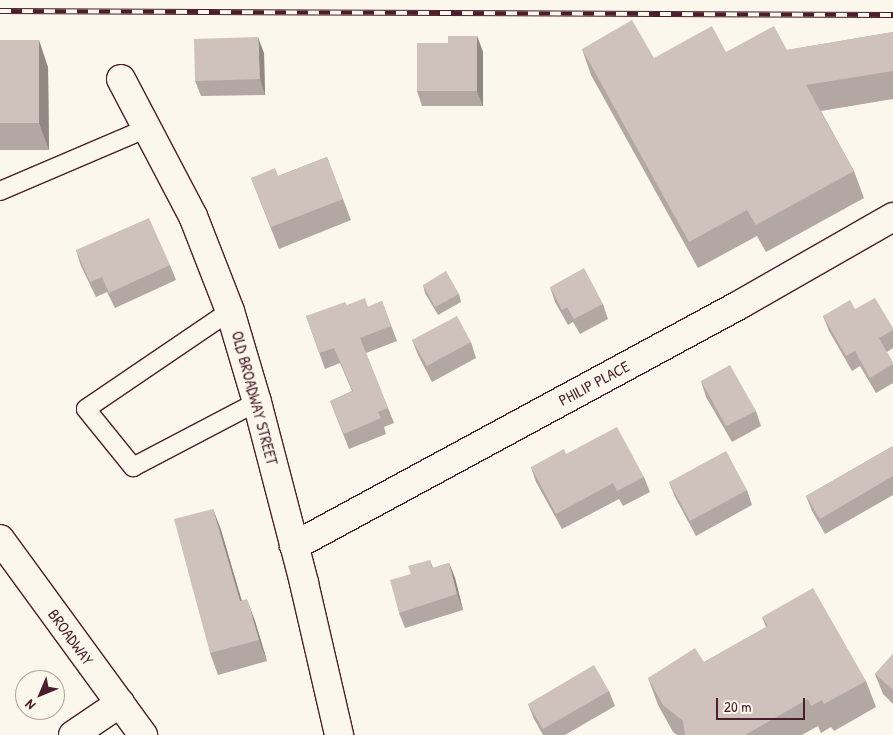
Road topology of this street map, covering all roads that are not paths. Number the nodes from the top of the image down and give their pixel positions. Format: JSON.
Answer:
{"nodes":[{"id":1,"x":121,"y":79,"type":"dead end"},
{"id":2,"x":148,"y":128,"type":"junction"},
{"id":3,"x":0,"y":192,"type":"edge"},
{"id":4,"x":893,"y":217,"type":"edge"},
{"id":5,"x":230,"y":311,"type":"junction"},
{"id":6,"x":257,"y":402,"type":"junction"},
{"id":7,"x":0,"y":539,"type":"edge"},
{"id":8,"x":294,"y":546,"type":"junction"},
{"id":9,"x":120,"y":703,"type":"junction"},
{"id":10,"x":73,"y":735,"type":"edge"},
{"id":11,"x":143,"y":735,"type":"edge"},
{"id":12,"x":339,"y":735,"type":"edge"}],
"edges":[{"from":1,"to":2,"type":"street","name":"OLD BROADWAY STREET"},
{"from":2,"to":3,"type":"lane"},
{"from":2,"to":5,"type":"street","name":"OLD BROADWAY STREET"},
{"from":4,"to":8,"type":"street","name":"PHILIP PLACE"},
{"from":5,"to":6,"type":"street","name":"OLD BROADWAY STREET"},
{"from":5,"to":6,"type":"lane"},
{"from":6,"to":8,"type":"street","name":"OLD BROADWAY STREET"},
{"from":7,"to":9,"type":"street","name":"BROADWAY"},
{"from":8,"to":12,"type":"street","name":"OLD BROADWAY STREET"},
{"from":9,"to":10,"type":"street"},
{"from":9,"to":11,"type":"street","name":"BROADWAY"}]}
